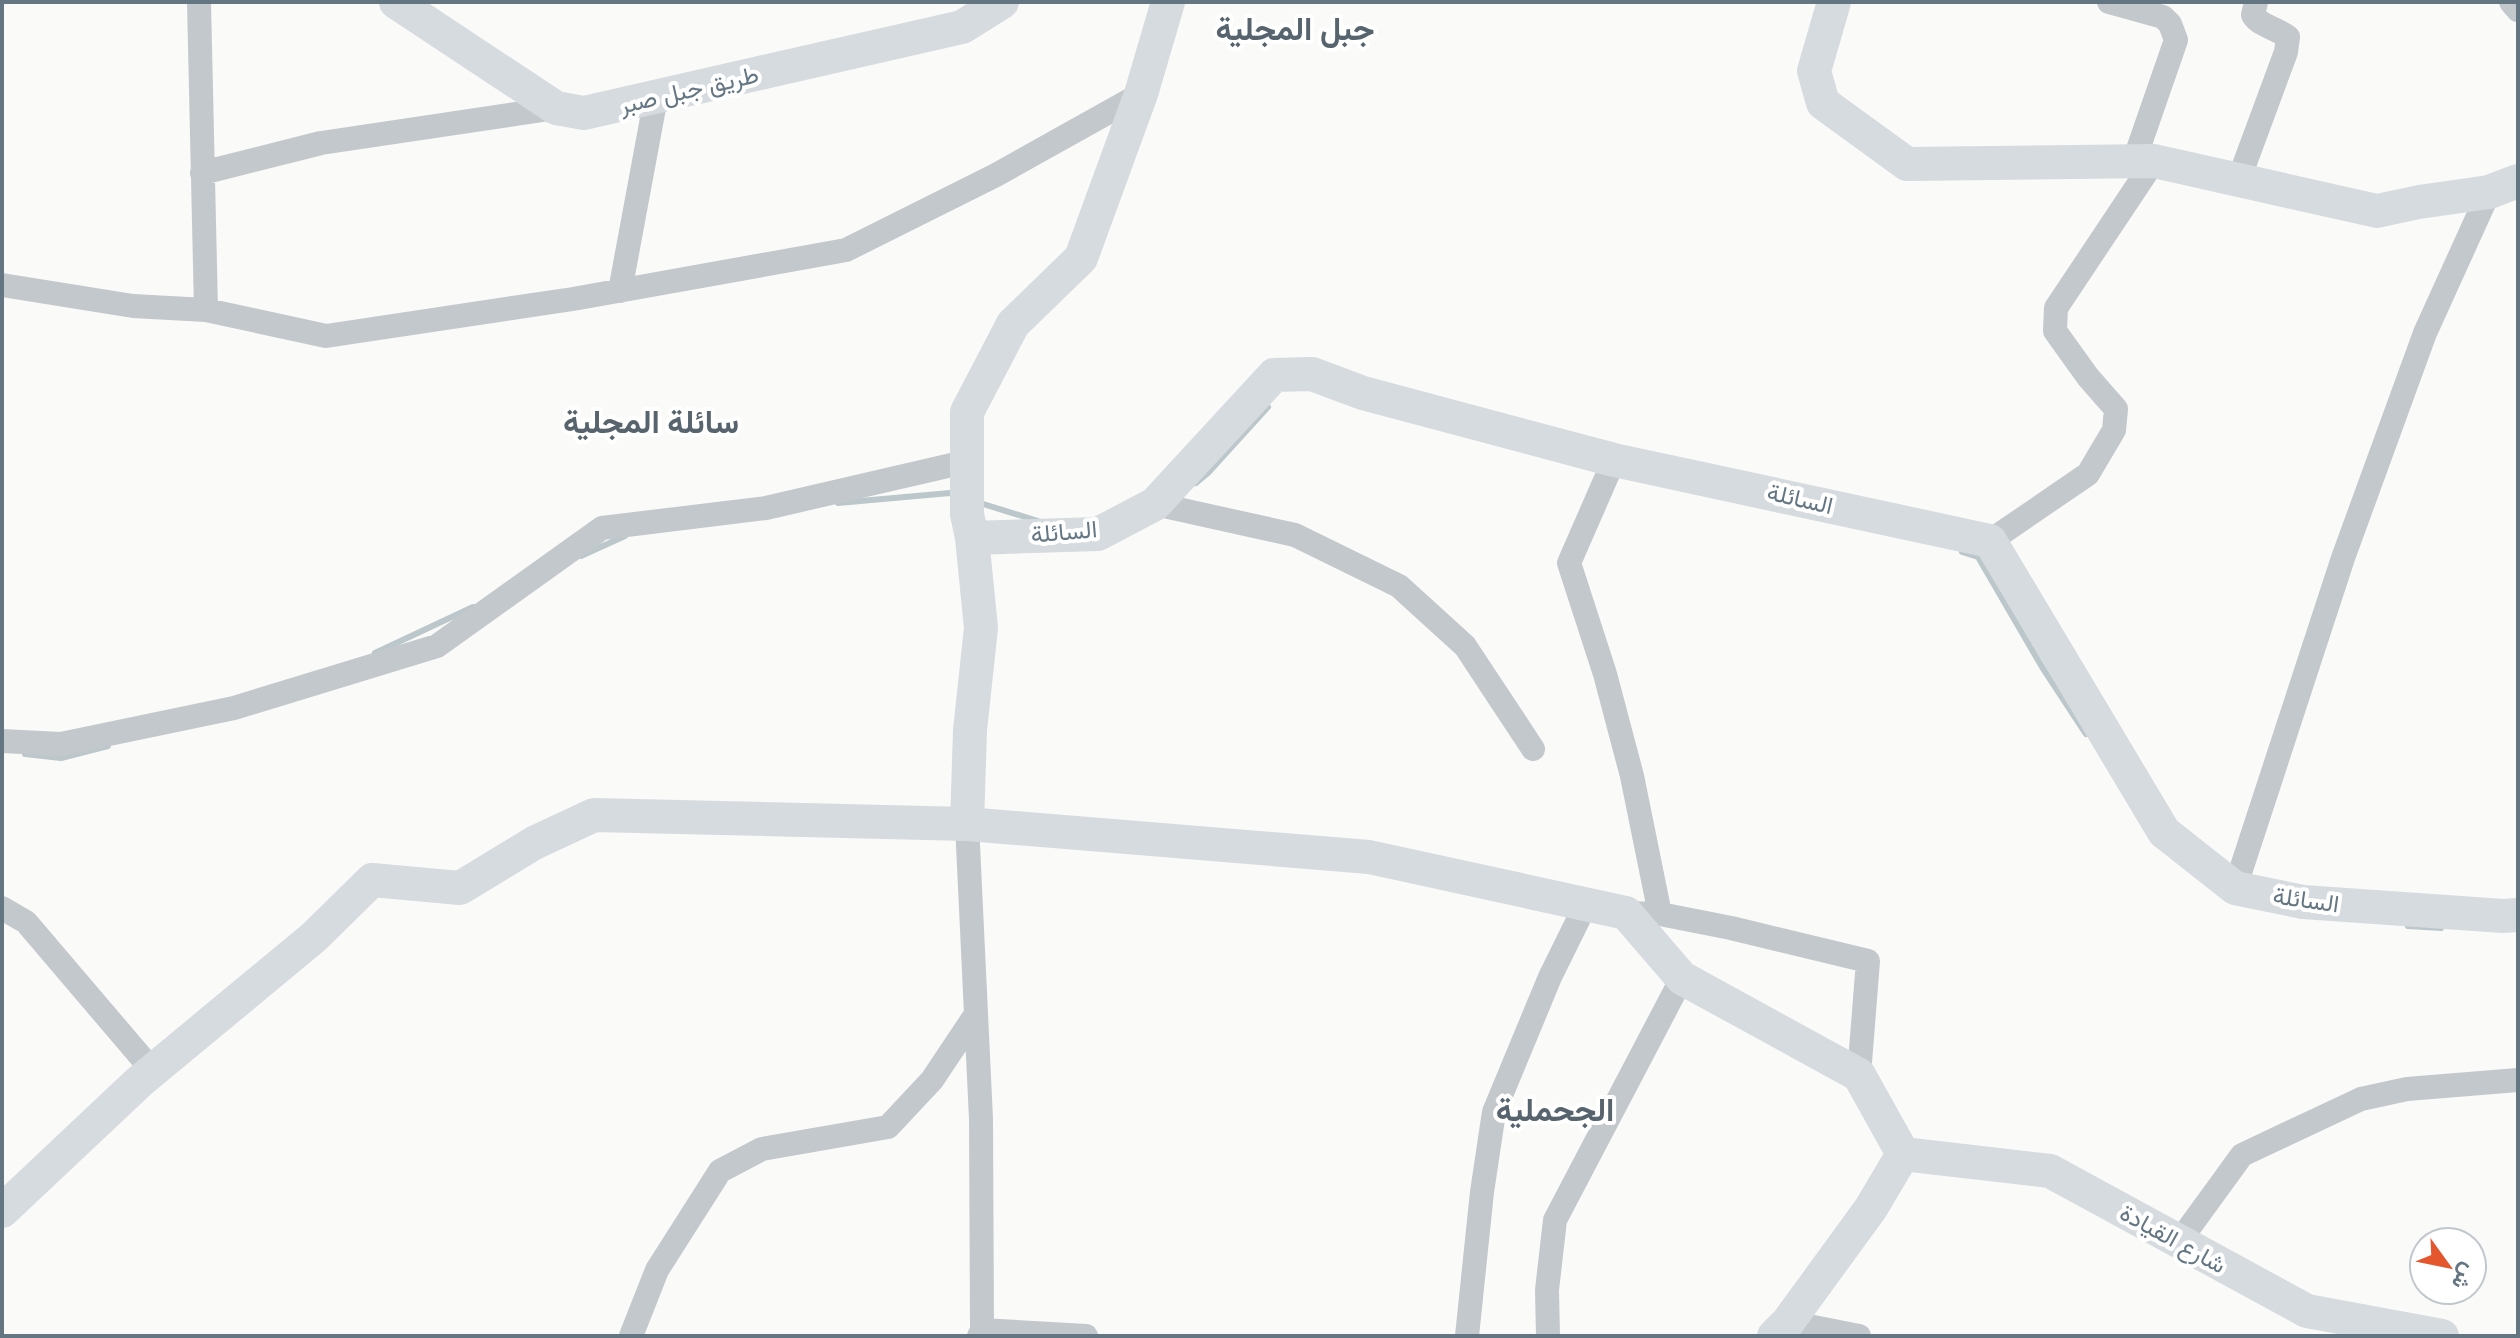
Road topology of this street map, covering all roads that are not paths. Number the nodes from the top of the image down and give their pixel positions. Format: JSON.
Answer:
{"nodes":[{"id":1,"x":199,"y":2,"type":"edge"},
{"id":2,"x":396,"y":2,"type":"edge"},
{"id":3,"x":1002,"y":2,"type":"edge"},
{"id":4,"x":1168,"y":2,"type":"edge"},
{"id":5,"x":1834,"y":2,"type":"edge"},
{"id":6,"x":2109,"y":2,"type":"edge"},
{"id":7,"x":2256,"y":2,"type":"edge"},
{"id":8,"x":2511,"y":2,"type":"edge"},
{"id":9,"x":2518,"y":10,"type":"edge"},
{"id":10,"x":1141,"y":94,"type":"junction"},
{"id":11,"x":656,"y":97,"type":"junction"},
{"id":12,"x":556,"y":108,"type":"junction"},
{"id":13,"x":2144,"y":161,"type":"junction"},
{"id":14,"x":202,"y":173,"type":"junction"},
{"id":15,"x":2239,"y":179,"type":"junction"},
{"id":16,"x":2503,"y":186,"type":"edge"},
{"id":17,"x":2,"y":285,"type":"edge"},
{"id":18,"x":620,"y":291,"type":"junction"},
{"id":19,"x":206,"y":310,"type":"junction"},
{"id":20,"x":1614,"y":460,"type":"junction"},
{"id":21,"x":969,"y":461,"type":"junction"},
{"id":22,"x":1155,"y":504,"type":"junction"},
{"id":23,"x":972,"y":538,"type":"junction"},
{"id":24,"x":1990,"y":541,"type":"junction"},
{"id":25,"x":2,"y":741,"type":"edge"},
{"id":26,"x":1533,"y":749,"type":"dead end"},
{"id":27,"x":967,"y":824,"type":"junction"},
{"id":28,"x":2235,"y":888,"type":"junction"},
{"id":29,"x":1587,"y":902,"type":"junction"},
{"id":30,"x":2,"y":908,"type":"edge"},
{"id":31,"x":1626,"y":913,"type":"junction"},
{"id":32,"x":1660,"y":914,"type":"junction"},
{"id":33,"x":2518,"y":915,"type":"edge"},
{"id":34,"x":1682,"y":978,"type":"junction"},
{"id":35,"x":976,"y":1014,"type":"junction"},
{"id":36,"x":153,"y":1071,"type":"junction"},
{"id":37,"x":1859,"y":1075,"type":"junction"},
{"id":38,"x":2518,"y":1080,"type":"edge"},
{"id":39,"x":1903,"y":1154,"type":"junction"},
{"id":40,"x":2,"y":1211,"type":"edge"},
{"id":41,"x":2178,"y":1243,"type":"junction"},
{"id":42,"x":1781,"y":1329,"type":"edge"},
{"id":43,"x":980,"y":1333,"type":"edge"},
{"id":44,"x":631,"y":1336,"type":"edge"},
{"id":45,"x":1086,"y":1336,"type":"edge"},
{"id":46,"x":1467,"y":1336,"type":"edge"},
{"id":47,"x":1548,"y":1336,"type":"edge"},
{"id":48,"x":1859,"y":1336,"type":"edge"},
{"id":49,"x":2442,"y":1336,"type":"edge"}],
"edges":[{"from":1,"to":14,"type":"street"},
{"from":2,"to":12,"type":"street","name":"طريق جبل صبر"},
{"from":3,"to":11,"type":"street","name":"طريق جبل صبر"},
{"from":4,"to":10,"type":"street"},
{"from":5,"to":13,"type":"street"},
{"from":6,"to":13,"type":"street"},
{"from":7,"to":15,"type":"street"},
{"from":8,"to":9,"type":"street"},
{"from":10,"to":18,"type":"street"},
{"from":10,"to":21,"type":"street"},
{"from":11,"to":12,"type":"street","name":"طريق جبل صبر"},
{"from":11,"to":18,"type":"street"},
{"from":12,"to":14,"type":"street"},
{"from":13,"to":15,"type":"street"},
{"from":13,"to":24,"type":"street"},
{"from":14,"to":19,"type":"street"},
{"from":15,"to":16,"type":"street"},
{"from":16,"to":28,"type":"street"},
{"from":17,"to":19,"type":"street"},
{"from":18,"to":19,"type":"street"},
{"from":20,"to":22,"type":"street","name":"السائلة"},
{"from":20,"to":24,"type":"street","name":"السائلة"},
{"from":20,"to":32,"type":"street"},
{"from":21,"to":23,"type":"street"},
{"from":21,"to":25,"type":"street"},
{"from":22,"to":23,"type":"street","name":"السائلة"},
{"from":22,"to":26,"type":"street"},
{"from":23,"to":27,"type":"street"},
{"from":24,"to":28,"type":"street","name":"السائلة"},
{"from":27,"to":29,"type":"street"},
{"from":27,"to":35,"type":"street"},
{"from":27,"to":36,"type":"street"},
{"from":28,"to":33,"type":"street","name":"السائلة"},
{"from":29,"to":31,"type":"street"},
{"from":29,"to":46,"type":"street"},
{"from":30,"to":36,"type":"street"},
{"from":31,"to":32,"type":"street"},
{"from":31,"to":34,"type":"street"},
{"from":32,"to":37,"type":"street"},
{"from":34,"to":37,"type":"street"},
{"from":34,"to":47,"type":"street"},
{"from":35,"to":43,"type":"street"},
{"from":35,"to":44,"type":"street"},
{"from":36,"to":40,"type":"street"},
{"from":37,"to":39,"type":"street"},
{"from":38,"to":41,"type":"street"},
{"from":39,"to":41,"type":"street","name":"شارع القيادة"},
{"from":39,"to":42,"type":"street"},
{"from":41,"to":49,"type":"street","name":"شارع القيادة"},
{"from":42,"to":48,"type":"street"},
{"from":43,"to":45,"type":"street"}]}
